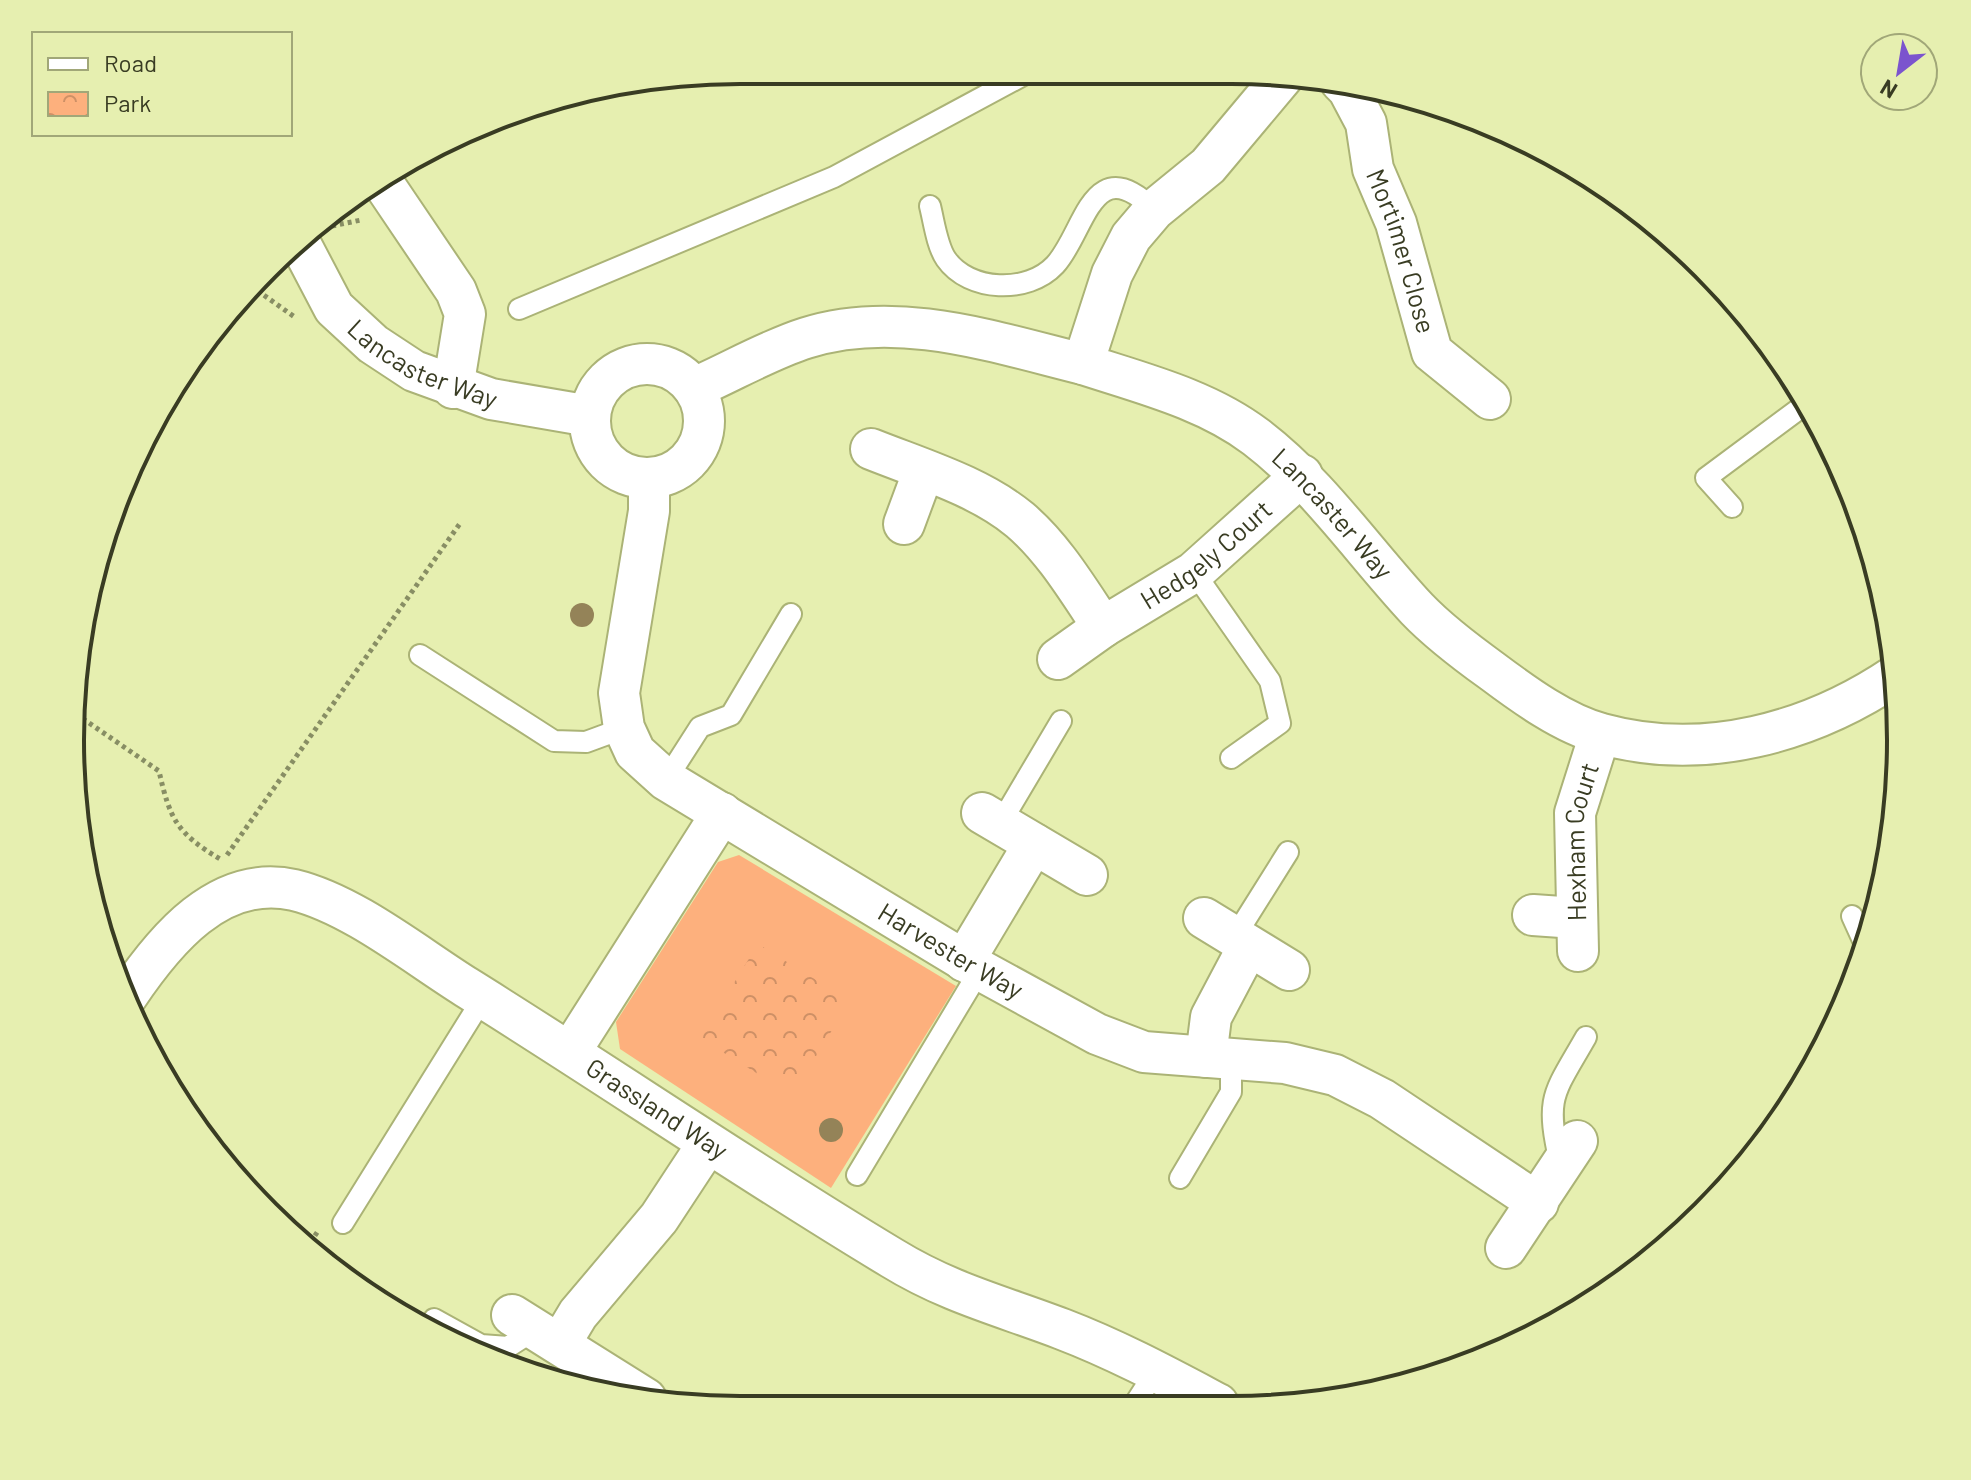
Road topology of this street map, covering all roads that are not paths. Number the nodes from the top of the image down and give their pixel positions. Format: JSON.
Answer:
{"nodes":[{"id":1,"x":1007,"y":84,"type":"edge"},
{"id":2,"x":1276,"y":85,"type":"edge"},
{"id":3,"x":1352,"y":96,"type":"edge"},
{"id":4,"x":387,"y":188,"type":"edge"},
{"id":5,"x":930,"y":206,"type":"dead end"},
{"id":6,"x":1154,"y":210,"type":"junction"},
{"id":7,"x":304,"y":250,"type":"edge"},
{"id":8,"x":519,"y":309,"type":"dead end"},
{"id":9,"x":1083,"y":364,"type":"junction"},
{"id":10,"x":453,"y":388,"type":"junction"},
{"id":11,"x":694,"y":388,"type":"junction"},
{"id":12,"x":1490,"y":399,"type":"dead end"},
{"id":13,"x":1798,"y":410,"type":"edge"},
{"id":14,"x":590,"y":416,"type":"junction"},
{"id":15,"x":871,"y":449,"type":"dead end"},
{"id":16,"x":924,"y":470,"type":"junction"},
{"id":17,"x":1302,"y":475,"type":"junction"},
{"id":18,"x":649,"y":479,"type":"junction"},
{"id":19,"x":1732,"y":507,"type":"dead end"},
{"id":20,"x":904,"y":524,"type":"dead end"},
{"id":21,"x":1194,"y":572,"type":"junction"},
{"id":22,"x":791,"y":614,"type":"dead end"},
{"id":23,"x":1103,"y":627,"type":"junction"},
{"id":24,"x":420,"y":655,"type":"dead end"},
{"id":25,"x":1058,"y":659,"type":"dead end"},
{"id":26,"x":1884,"y":683,"type":"edge"},
{"id":27,"x":1061,"y":721,"type":"dead end"},
{"id":28,"x":624,"y":728,"type":"junction"},
{"id":29,"x":1600,"y":734,"type":"junction"},
{"id":30,"x":1231,"y":758,"type":"dead end"},
{"id":31,"x":666,"y":780,"type":"junction"},
{"id":32,"x":722,"y":813,"type":"junction"},
{"id":33,"x":1006,"y":827,"type":"junction"},
{"id":34,"x":1288,"y":852,"type":"dead end"},
{"id":35,"x":1087,"y":875,"type":"dead end"},
{"id":36,"x":1533,"y":915,"type":"dead end"},
{"id":37,"x":1852,"y":916,"type":"dead end"},
{"id":38,"x":1859,"y":930,"type":"edge"},
{"id":39,"x":1229,"y":934,"type":"junction"},
{"id":40,"x":972,"y":966,"type":"junction"},
{"id":41,"x":1289,"y":970,"type":"dead end"},
{"id":42,"x":133,"y":988,"type":"edge"},
{"id":43,"x":483,"y":998,"type":"junction"},
{"id":44,"x":1586,"y":1037,"type":"dead end"},
{"id":45,"x":570,"y":1052,"type":"junction"},
{"id":46,"x":1219,"y":1058,"type":"junction"},
{"id":47,"x":707,"y":1145,"type":"junction"},
{"id":48,"x":1569,"y":1154,"type":"joint"},
{"id":49,"x":857,"y":1175,"type":"dead end"},
{"id":50,"x":1180,"y":1178,"type":"dead end"},
{"id":51,"x":1538,"y":1203,"type":"junction"},
{"id":52,"x":343,"y":1223,"type":"dead end"},
{"id":53,"x":1506,"y":1248,"type":"dead end"},
{"id":54,"x":434,"y":1319,"type":"dead end"},
{"id":55,"x":452,"y":1329,"type":"edge"},
{"id":56,"x":536,"y":1330,"type":"junction"},
{"id":57,"x":488,"y":1346,"type":"edge"},
{"id":58,"x":1156,"y":1371,"type":"junction"},
{"id":59,"x":624,"y":1385,"type":"edge"},
{"id":60,"x":1140,"y":1396,"type":"edge"},
{"id":61,"x":1203,"y":1396,"type":"edge"}],
"edges":[{"from":1,"to":8,"type":"lane"},
{"from":2,"to":6,"type":"street"},
{"from":3,"to":12,"type":"street","name":"Mortimer Close"},
{"from":4,"to":10,"type":"street"},
{"from":5,"to":6,"type":"lane"},
{"from":6,"to":9,"type":"street"},
{"from":7,"to":10,"type":"street","name":"Lancaster Way"},
{"from":9,"to":11,"type":"street","name":"Lancaster Way"},
{"from":9,"to":17,"type":"street","name":"Lancaster Way"},
{"from":10,"to":14,"type":"street","name":"Lancaster Way"},
{"from":11,"to":14,"type":"street"},
{"from":11,"to":18,"type":"street"},
{"from":13,"to":19,"type":"lane"},
{"from":14,"to":18,"type":"street"},
{"from":15,"to":16,"type":"street"},
{"from":16,"to":20,"type":"street"},
{"from":16,"to":23,"type":"street"},
{"from":17,"to":21,"type":"street","name":"Hedgely Court"},
{"from":17,"to":29,"type":"street","name":"Lancaster Way"},
{"from":18,"to":28,"type":"street","name":"Harvester Way"},
{"from":21,"to":23,"type":"street","name":"Hedgely Court"},
{"from":21,"to":30,"type":"lane"},
{"from":22,"to":31,"type":"lane"},
{"from":23,"to":25,"type":"street","name":"Hedgely Court"},
{"from":24,"to":28,"type":"lane"},
{"from":26,"to":29,"type":"street","name":"Lancaster Way"},
{"from":27,"to":33,"type":"lane"},
{"from":28,"to":31,"type":"street","name":"Harvester Way"},
{"from":29,"to":36,"type":"street","name":"Hexham Court"},
{"from":31,"to":32,"type":"street","name":"Harvester Way"},
{"from":32,"to":40,"type":"street","name":"Harvester Way"},
{"from":32,"to":45,"type":"street"},
{"from":33,"to":35,"type":"street"},
{"from":33,"to":40,"type":"street"},
{"from":34,"to":39,"type":"lane"},
{"from":37,"to":38,"type":"lane"},
{"from":39,"to":41,"type":"street"},
{"from":39,"to":46,"type":"street"},
{"from":40,"to":46,"type":"street","name":"Harvester Way"},
{"from":40,"to":49,"type":"lane"},
{"from":42,"to":43,"type":"street","name":"Grassland Way"},
{"from":43,"to":45,"type":"street","name":"Grassland Way"},
{"from":43,"to":52,"type":"lane"},
{"from":44,"to":48,"type":"lane"},
{"from":45,"to":47,"type":"street","name":"Grassland Way"},
{"from":46,"to":50,"type":"lane"},
{"from":46,"to":51,"type":"street","name":"Harvester Way"},
{"from":47,"to":56,"type":"street"},
{"from":47,"to":58,"type":"street","name":"Grassland Way"},
{"from":48,"to":51,"type":"street"},
{"from":51,"to":53,"type":"street"},
{"from":54,"to":55,"type":"lane"},
{"from":56,"to":57,"type":"lane"},
{"from":56,"to":59,"type":"street"},
{"from":58,"to":60,"type":"lane"},
{"from":58,"to":61,"type":"street","name":"Grassland Way"}]}
